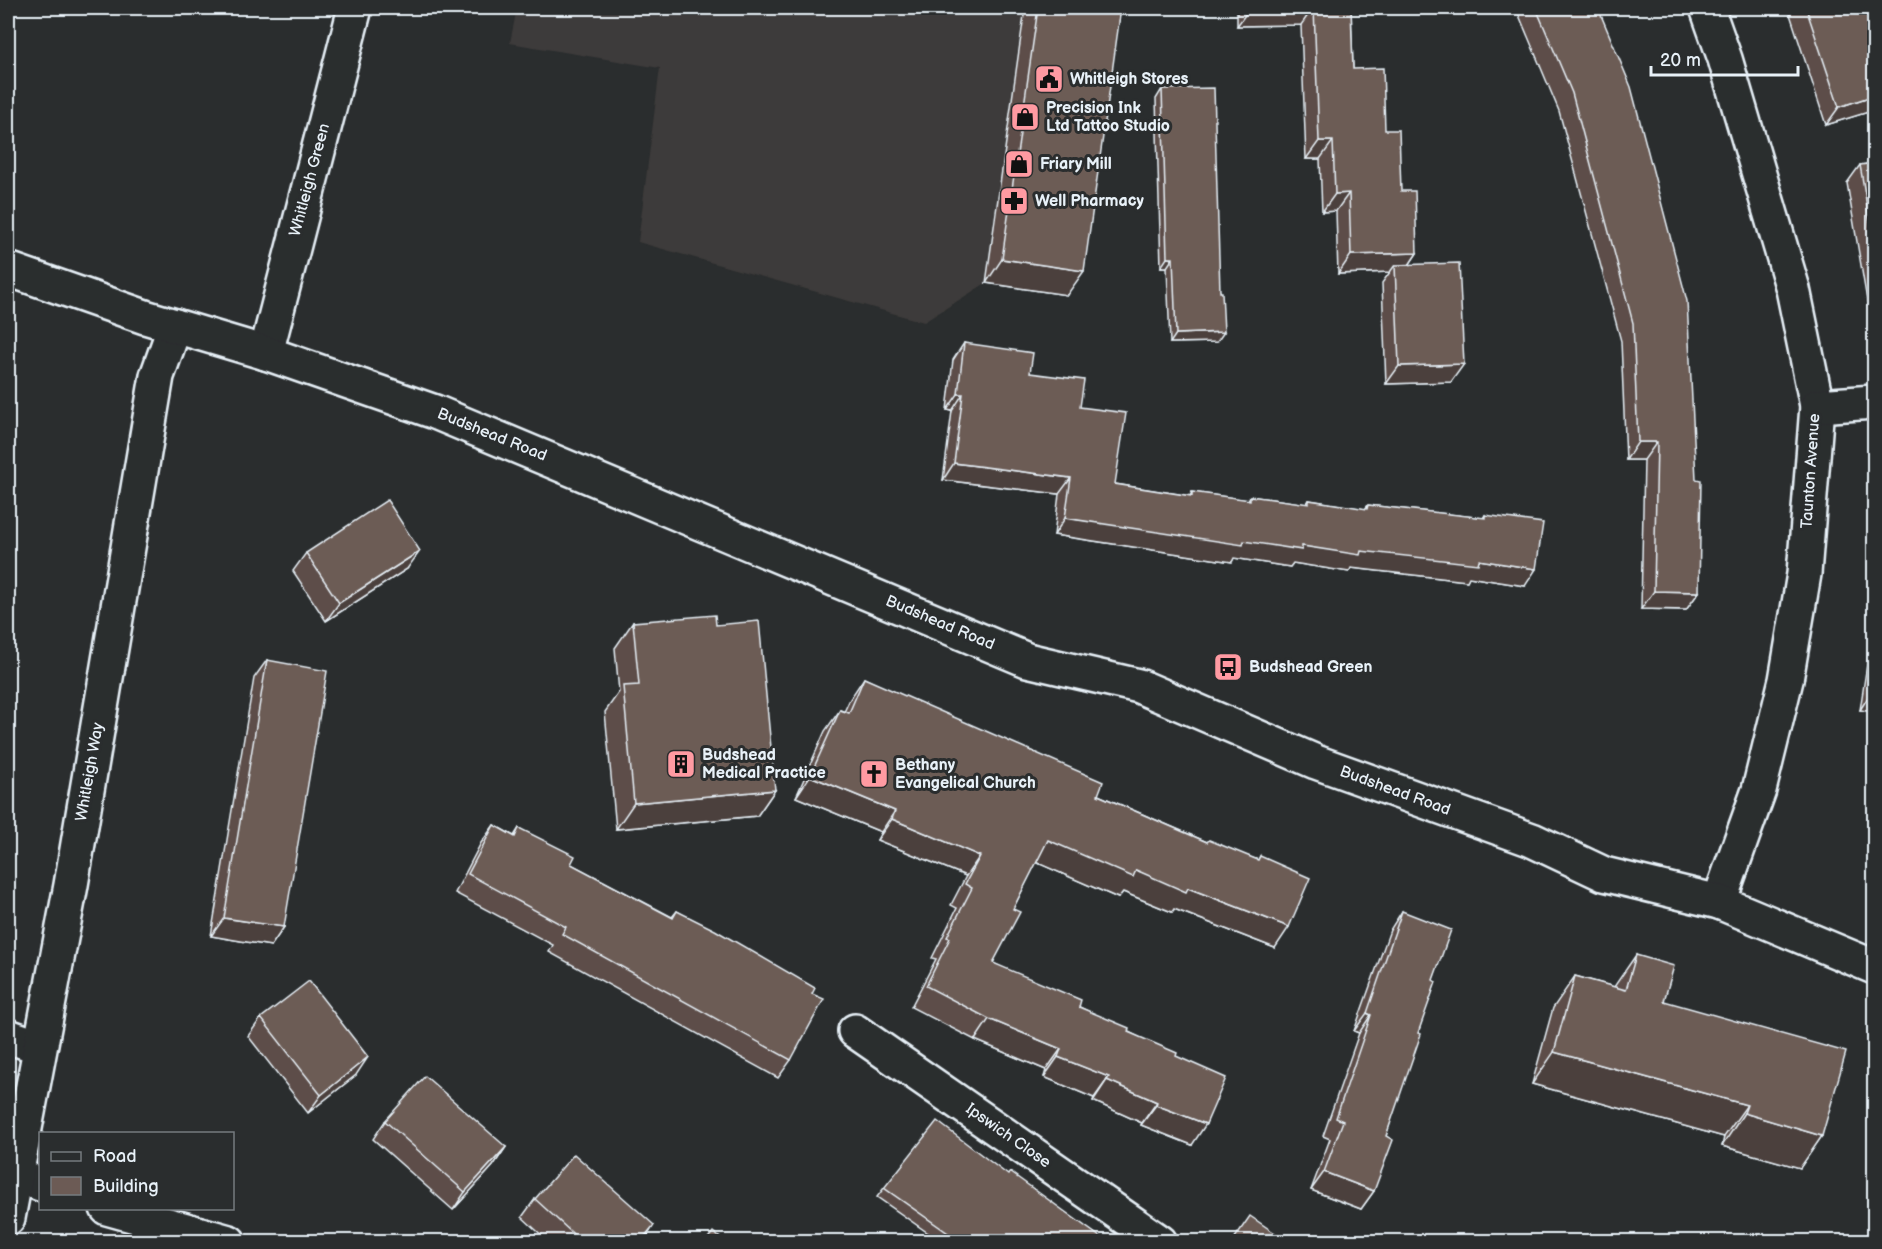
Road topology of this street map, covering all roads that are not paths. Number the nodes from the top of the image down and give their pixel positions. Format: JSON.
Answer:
{"nodes":[{"id":1,"x":355,"y":8,"type":"edge"},
{"id":2,"x":1707,"y":8,"type":"edge"},
{"id":3,"x":8,"y":269,"type":"edge"},
{"id":4,"x":174,"y":326,"type":"junction"},
{"id":5,"x":266,"y":353,"type":"junction"},
{"id":6,"x":1875,"y":402,"type":"edge"},
{"id":7,"x":1816,"y":406,"type":"junction"},
{"id":8,"x":1719,"y":902,"type":"junction"},
{"id":9,"x":1875,"y":967,"type":"edge"},
{"id":10,"x":855,"y":1031,"type":"dead end"},
{"id":11,"x":8,"y":1036,"type":"edge"},
{"id":12,"x":39,"y":1047,"type":"junction"},
{"id":13,"x":28,"y":1179,"type":"edge"},
{"id":14,"x":110,"y":1210,"type":"edge"},
{"id":15,"x":8,"y":1218,"type":"edge"},
{"id":16,"x":229,"y":1242,"type":"edge"},
{"id":17,"x":1160,"y":1242,"type":"edge"}],
"edges":[{"from":1,"to":5,"type":"street","name":"Whitleigh Green"},
{"from":2,"to":7,"type":"street","name":"Taunton Avenue"},
{"from":3,"to":4,"type":"street","name":"Budshead Road"},
{"from":4,"to":5,"type":"street","name":"Budshead Road"},
{"from":4,"to":12,"type":"street","name":"Whitleigh Way"},
{"from":5,"to":8,"type":"street","name":"Budshead Road"},
{"from":6,"to":7,"type":"street"},
{"from":7,"to":8,"type":"street","name":"Taunton Avenue"},
{"from":8,"to":9,"type":"street","name":"Budshead Road"},
{"from":10,"to":17,"type":"street","name":"Ipswich Close"},
{"from":11,"to":12,"type":"street"},
{"from":12,"to":13,"type":"street","name":"Whitleigh Way"},
{"from":13,"to":15,"type":"street","name":"Whitleigh Way"},
{"from":14,"to":16,"type":"street"}]}
